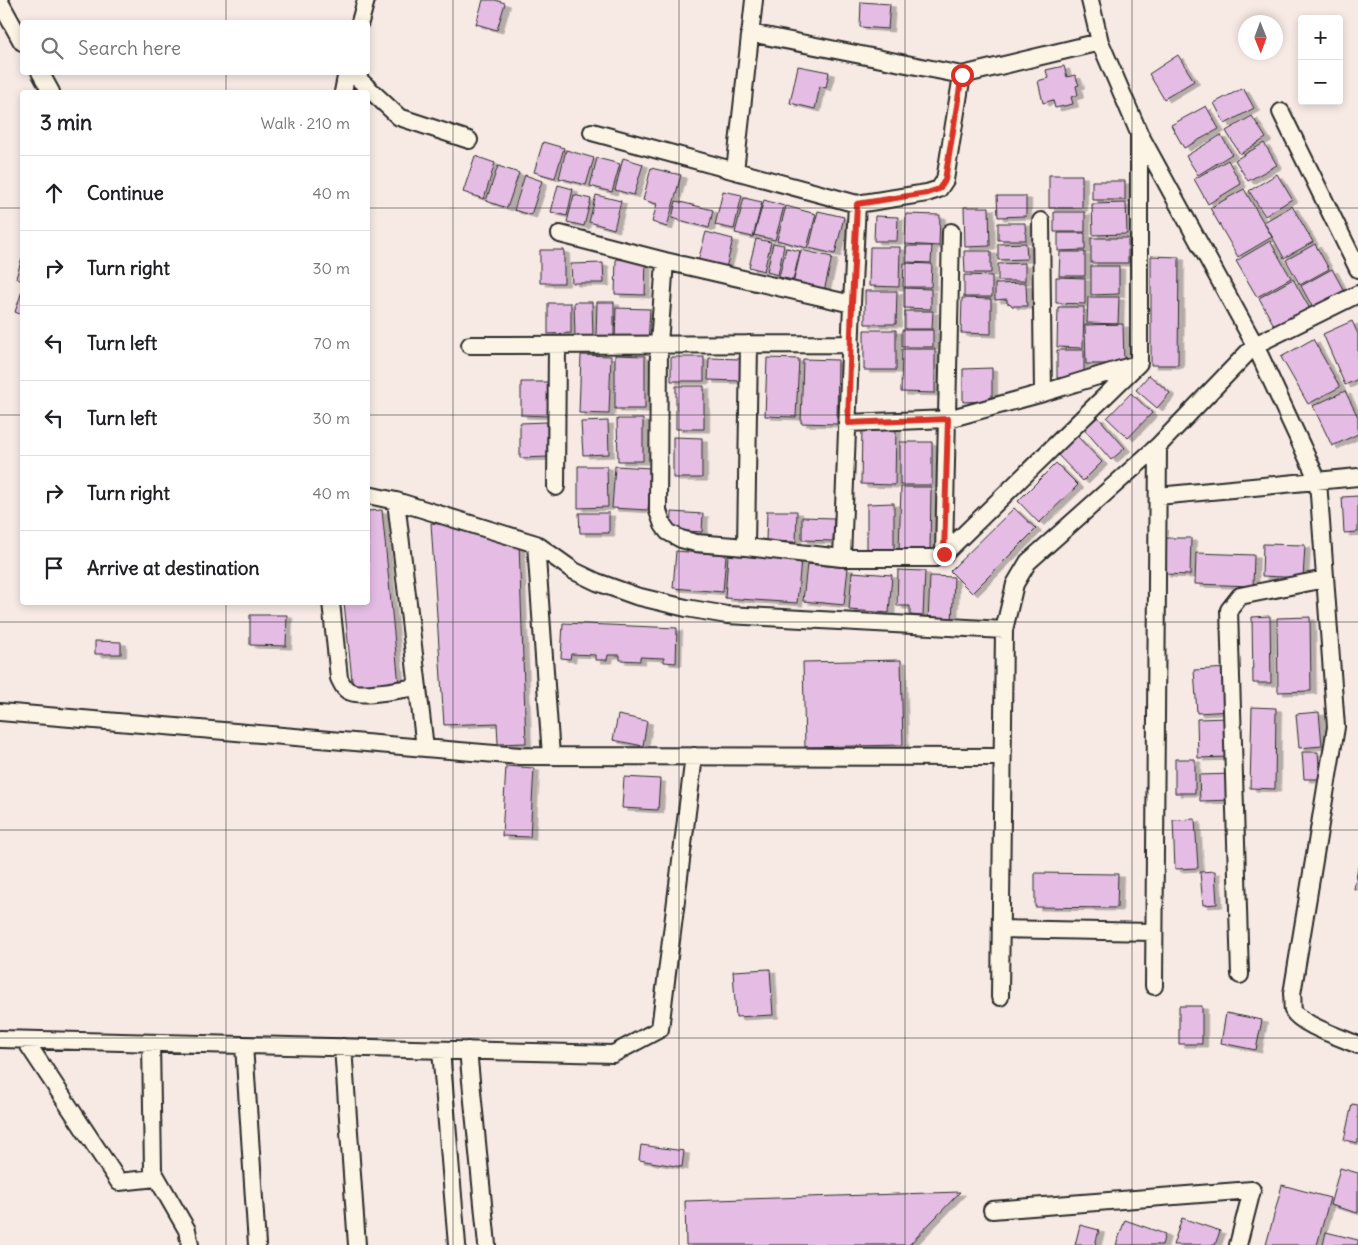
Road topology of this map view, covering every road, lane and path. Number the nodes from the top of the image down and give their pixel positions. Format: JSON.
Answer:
{"nodes":[{"id":1,"x":366,"y":0,"type":"edge"},
{"id":2,"x":754,"y":0,"type":"edge"},
{"id":3,"x":1090,"y":0,"type":"edge"},
{"id":4,"x":0,"y":2,"type":"edge"},
{"id":5,"x":361,"y":20,"type":"edge"},
{"id":6,"x":750,"y":33,"type":"junction"},
{"id":7,"x":20,"y":38,"type":"edge"},
{"id":8,"x":1100,"y":42,"type":"junction"},
{"id":9,"x":42,"y":75,"type":"edge"},
{"id":10,"x":346,"y":75,"type":"edge"},
{"id":11,"x":354,"y":75,"type":"edge"},
{"id":12,"x":962,"y":75,"type":"junction"},
{"id":13,"x":50,"y":90,"type":"edge"},
{"id":14,"x":343,"y":90,"type":"edge"},
{"id":15,"x":1281,"y":112,"type":"dead end"},
{"id":16,"x":592,"y":132,"type":"dead end"},
{"id":17,"x":1139,"y":133,"type":"junction"},
{"id":18,"x":469,"y":140,"type":"dead end"},
{"id":19,"x":735,"y":171,"type":"junction"},
{"id":20,"x":857,"y":204,"type":"junction"},
{"id":21,"x":1041,"y":221,"type":"dead end"},
{"id":22,"x":951,"y":232,"type":"dead end"},
{"id":23,"x":560,"y":234,"type":"dead end"},
{"id":24,"x":665,"y":261,"type":"junction"},
{"id":25,"x":1358,"y":263,"type":"edge"},
{"id":26,"x":1358,"y":294,"type":"edge"},
{"id":27,"x":852,"y":304,"type":"junction"},
{"id":28,"x":556,"y":344,"type":"junction"},
{"id":29,"x":659,"y":344,"type":"junction"},
{"id":30,"x":749,"y":344,"type":"junction"},
{"id":31,"x":851,"y":344,"type":"junction"},
{"id":32,"x":470,"y":345,"type":"dead end"},
{"id":33,"x":1255,"y":345,"type":"junction"},
{"id":34,"x":1139,"y":363,"type":"junction"},
{"id":35,"x":1043,"y":393,"type":"junction"},
{"id":36,"x":948,"y":419,"type":"junction"},
{"id":37,"x":848,"y":423,"type":"junction"},
{"id":38,"x":1158,"y":446,"type":"junction"},
{"id":39,"x":1358,"y":477,"type":"edge"},
{"id":40,"x":1318,"y":481,"type":"junction"},
{"id":41,"x":556,"y":487,"type":"dead end"},
{"id":42,"x":370,"y":495,"type":"edge"},
{"id":43,"x":1158,"y":496,"type":"junction"},
{"id":44,"x":396,"y":501,"type":"junction"},
{"id":45,"x":536,"y":544,"type":"junction"},
{"id":46,"x":746,"y":547,"type":"junction"},
{"id":47,"x":944,"y":554,"type":"junction"},
{"id":48,"x":842,"y":558,"type":"junction"},
{"id":49,"x":1326,"y":578,"type":"junction"},
{"id":50,"x":331,"y":605,"type":"edge"},
{"id":51,"x":1004,"y":630,"type":"junction"},
{"id":52,"x":418,"y":687,"type":"junction"},
{"id":53,"x":0,"y":712,"type":"edge"},
{"id":54,"x":425,"y":748,"type":"junction"},
{"id":55,"x":550,"y":756,"type":"junction"},
{"id":56,"x":694,"y":756,"type":"junction"},
{"id":57,"x":1002,"y":757,"type":"junction"},
{"id":58,"x":1001,"y":929,"type":"junction"},
{"id":59,"x":1154,"y":932,"type":"junction"},
{"id":60,"x":1240,"y":975,"type":"dead end"},
{"id":61,"x":1154,"y":986,"type":"dead end"},
{"id":62,"x":1000,"y":997,"type":"dead end"},
{"id":63,"x":0,"y":1040,"type":"edge"},
{"id":64,"x":26,"y":1040,"type":"junction"},
{"id":65,"x":151,"y":1043,"type":"junction"},
{"id":66,"x":244,"y":1045,"type":"junction"},
{"id":67,"x":1358,"y":1045,"type":"edge"},
{"id":68,"x":343,"y":1047,"type":"junction"},
{"id":69,"x":440,"y":1050,"type":"junction"},
{"id":70,"x":468,"y":1050,"type":"junction"},
{"id":71,"x":156,"y":1178,"type":"junction"},
{"id":72,"x":992,"y":1210,"type":"dead end"},
{"id":73,"x":190,"y":1245,"type":"edge"},
{"id":74,"x":256,"y":1245,"type":"edge"},
{"id":75,"x":357,"y":1245,"type":"edge"},
{"id":76,"x":457,"y":1245,"type":"edge"},
{"id":77,"x":487,"y":1245,"type":"edge"},
{"id":78,"x":1238,"y":1245,"type":"edge"}],
"edges":[{"from":1,"to":5,"type":"street"},
{"from":2,"to":6,"type":"street"},
{"from":3,"to":8,"type":"street"},
{"from":4,"to":7,"type":"street"},
{"from":6,"to":12,"type":"street"},
{"from":6,"to":19,"type":"street"},
{"from":8,"to":12,"type":"street"},
{"from":8,"to":17,"type":"street"},
{"from":9,"to":13,"type":"street"},
{"from":10,"to":14,"type":"street"},
{"from":11,"to":18,"type":"street"},
{"from":12,"to":20,"type":"street"},
{"from":15,"to":25,"type":"street"},
{"from":16,"to":19,"type":"street"},
{"from":17,"to":33,"type":"street"},
{"from":17,"to":34,"type":"street"},
{"from":19,"to":20,"type":"street"},
{"from":20,"to":27,"type":"street"},
{"from":21,"to":35,"type":"street"},
{"from":22,"to":36,"type":"street"},
{"from":23,"to":24,"type":"street"},
{"from":24,"to":27,"type":"street"},
{"from":24,"to":29,"type":"street"},
{"from":26,"to":33,"type":"street"},
{"from":27,"to":31,"type":"street"},
{"from":28,"to":29,"type":"street"},
{"from":28,"to":32,"type":"street"},
{"from":28,"to":41,"type":"street"},
{"from":29,"to":30,"type":"street"},
{"from":29,"to":46,"type":"street"},
{"from":30,"to":31,"type":"street"},
{"from":30,"to":46,"type":"street"},
{"from":31,"to":37,"type":"street"},
{"from":33,"to":38,"type":"street"},
{"from":33,"to":40,"type":"street"},
{"from":34,"to":35,"type":"street"},
{"from":34,"to":47,"type":"street"},
{"from":35,"to":36,"type":"street"},
{"from":36,"to":37,"type":"street"},
{"from":36,"to":47,"type":"street"},
{"from":37,"to":48,"type":"street"},
{"from":38,"to":43,"type":"street"},
{"from":38,"to":51,"type":"street"},
{"from":39,"to":40,"type":"street"},
{"from":40,"to":43,"type":"street"},
{"from":40,"to":49,"type":"street"},
{"from":42,"to":44,"type":"street"},
{"from":43,"to":59,"type":"street"},
{"from":44,"to":45,"type":"street"},
{"from":44,"to":52,"type":"street"},
{"from":45,"to":51,"type":"street"},
{"from":45,"to":55,"type":"street"},
{"from":46,"to":48,"type":"street"},
{"from":47,"to":48,"type":"street"},
{"from":49,"to":60,"type":"street"},
{"from":49,"to":67,"type":"street"},
{"from":50,"to":52,"type":"street"},
{"from":51,"to":57,"type":"street"},
{"from":52,"to":54,"type":"street"},
{"from":53,"to":54,"type":"street"},
{"from":54,"to":55,"type":"street"},
{"from":55,"to":56,"type":"street"},
{"from":56,"to":57,"type":"street"},
{"from":56,"to":70,"type":"street"},
{"from":57,"to":58,"type":"street"},
{"from":58,"to":59,"type":"street"},
{"from":58,"to":62,"type":"street"},
{"from":59,"to":61,"type":"street"},
{"from":63,"to":64,"type":"street"},
{"from":64,"to":65,"type":"street"},
{"from":64,"to":71,"type":"street"},
{"from":65,"to":66,"type":"street"},
{"from":65,"to":71,"type":"street"},
{"from":66,"to":68,"type":"street"},
{"from":66,"to":74,"type":"street"},
{"from":68,"to":69,"type":"street"},
{"from":68,"to":75,"type":"street"},
{"from":69,"to":70,"type":"street"},
{"from":69,"to":76,"type":"street"},
{"from":70,"to":77,"type":"street"},
{"from":71,"to":73,"type":"street"},
{"from":72,"to":78,"type":"street"}]}
